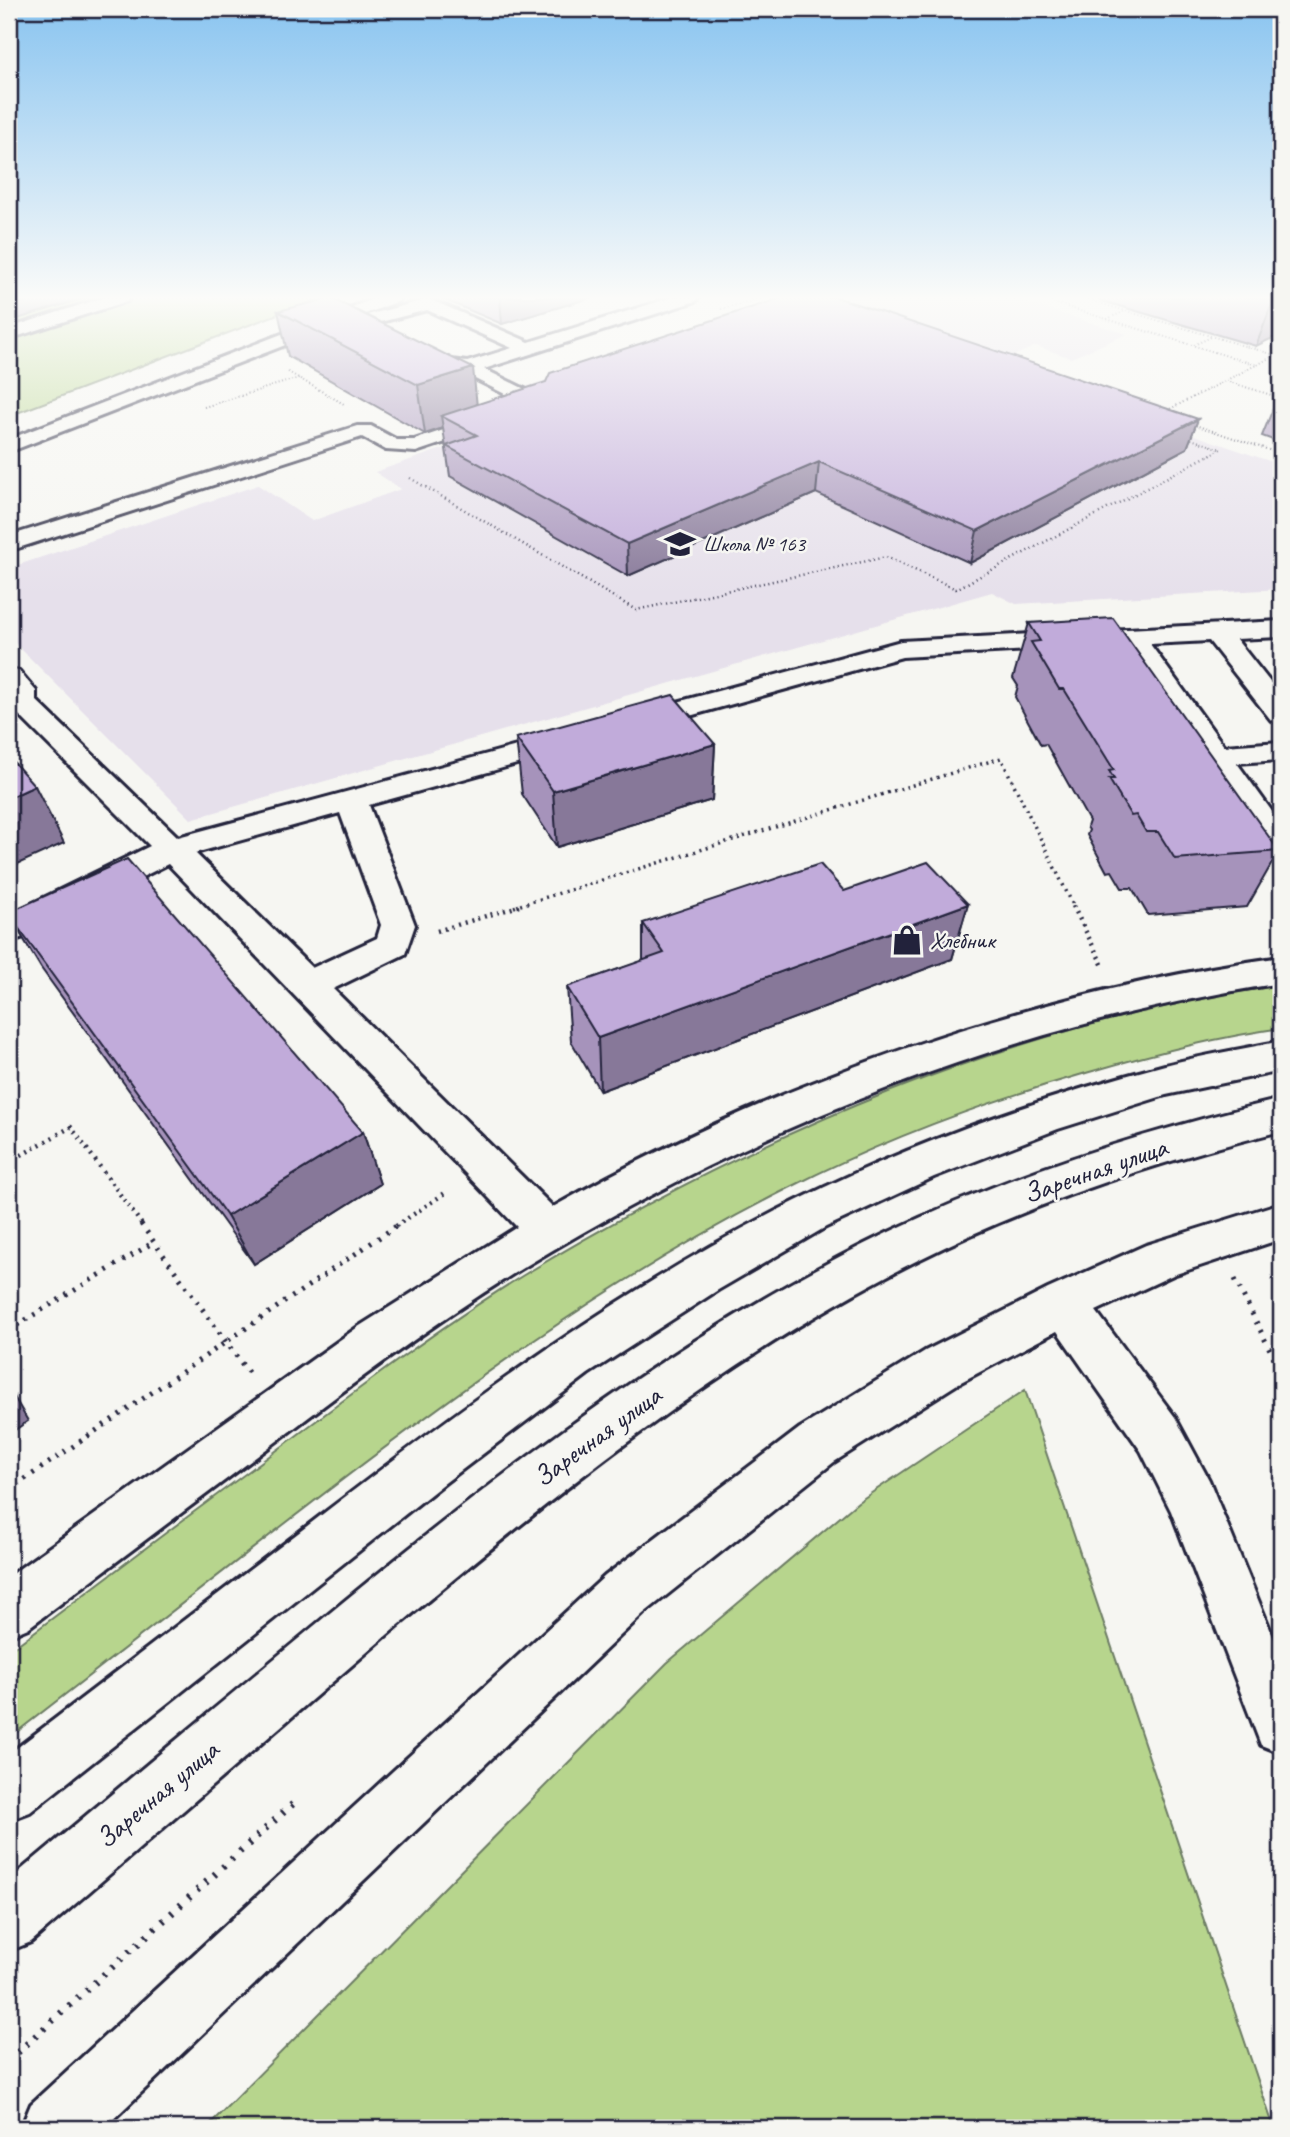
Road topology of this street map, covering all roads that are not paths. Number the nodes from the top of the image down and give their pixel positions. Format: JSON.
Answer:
{"nodes":[{"id":1,"x":142,"y":397,"type":"edge"},
{"id":2,"x":525,"y":397,"type":"edge"},
{"id":3,"x":9,"y":446,"type":"edge"},
{"id":4,"x":9,"y":544,"type":"edge"},
{"id":5,"x":1281,"y":629,"type":"edge"},
{"id":6,"x":1216,"y":632,"type":"junction"},
{"id":7,"x":1132,"y":637,"type":"junction"},
{"id":8,"x":9,"y":677,"type":"edge"},
{"id":9,"x":1281,"y":714,"type":"edge"},
{"id":10,"x":1281,"y":751,"type":"edge"},
{"id":11,"x":1216,"y":755,"type":"junction"},
{"id":12,"x":351,"y":800,"type":"junction"},
{"id":13,"x":1281,"y":848,"type":"edge"},
{"id":14,"x":172,"y":849,"type":"junction"},
{"id":15,"x":9,"y":929,"type":"edge"},
{"id":16,"x":1281,"y":971,"type":"edge"},
{"id":17,"x":307,"y":986,"type":"junction"},
{"id":18,"x":1281,"y":1056,"type":"edge"},
{"id":19,"x":1281,"y":1115,"type":"edge"},
{"id":20,"x":1281,"y":1221,"type":"edge"},
{"id":21,"x":550,"y":1231,"type":"junction"},
{"id":22,"x":1064,"y":1304,"type":"junction"},
{"id":23,"x":9,"y":1609,"type":"edge"},
{"id":24,"x":1281,"y":1725,"type":"edge"},
{"id":25,"x":9,"y":1791,"type":"edge"},
{"id":26,"x":9,"y":1920,"type":"edge"},
{"id":27,"x":55,"y":2128,"type":"edge"}],
"edges":[{"from":1,"to":3,"type":"street"},
{"from":2,"to":4,"type":"street"},
{"from":5,"to":6,"type":"street"},
{"from":6,"to":7,"type":"street"},
{"from":6,"to":9,"type":"street"},
{"from":7,"to":11,"type":"street"},
{"from":7,"to":12,"type":"street"},
{"from":8,"to":14,"type":"street"},
{"from":10,"to":11,"type":"street"},
{"from":11,"to":13,"type":"street"},
{"from":12,"to":14,"type":"street"},
{"from":12,"to":17,"type":"street"},
{"from":14,"to":15,"type":"street"},
{"from":14,"to":17,"type":"street"},
{"from":16,"to":21,"type":"street"},
{"from":17,"to":21,"type":"street"},
{"from":18,"to":25,"type":"street"},
{"from":19,"to":26,"type":"street","name":"Заречная улица"},
{"from":20,"to":22,"type":"street"},
{"from":21,"to":23,"type":"street"},
{"from":22,"to":24,"type":"street"},
{"from":22,"to":27,"type":"street"}]}
